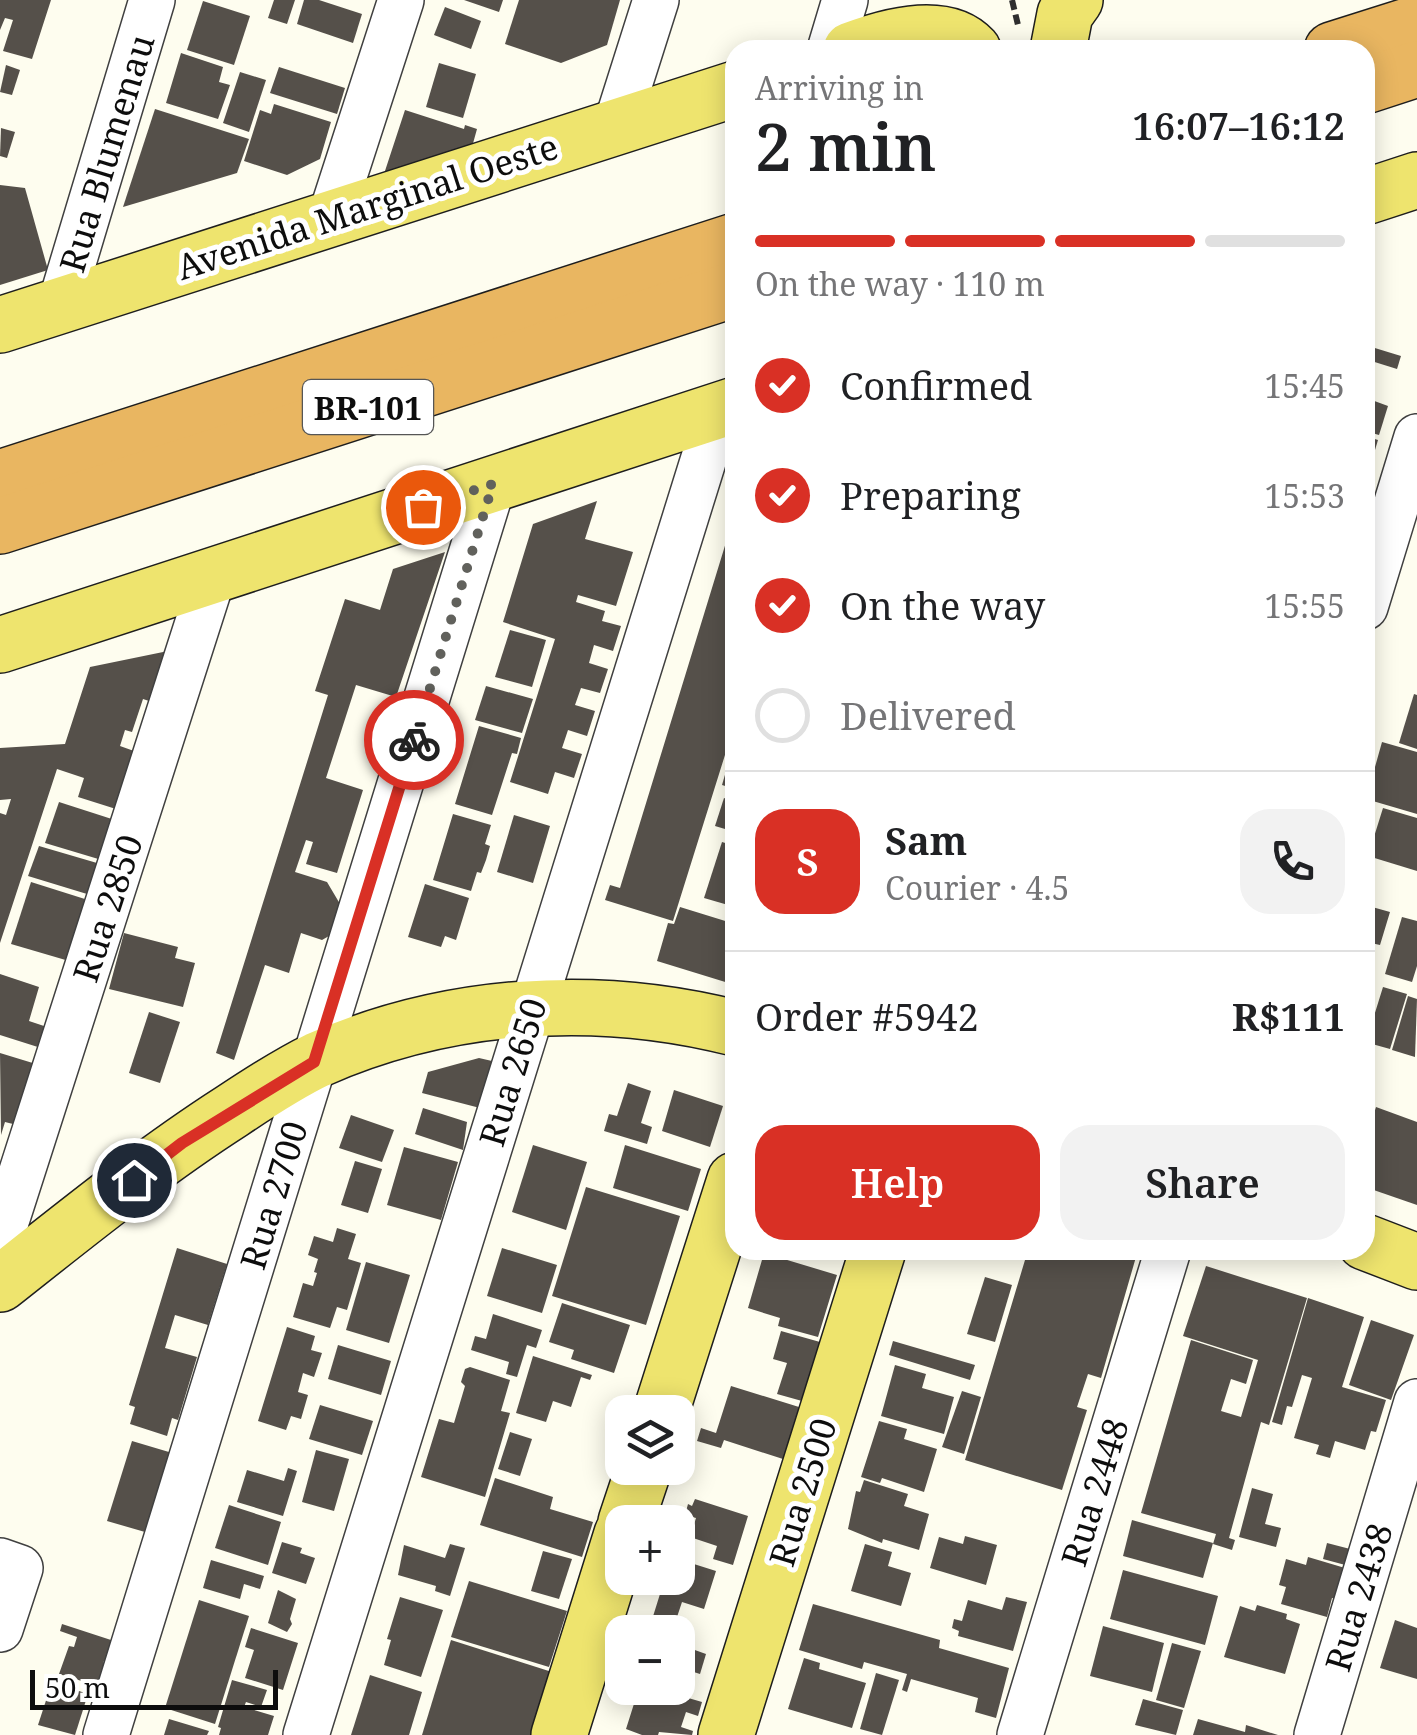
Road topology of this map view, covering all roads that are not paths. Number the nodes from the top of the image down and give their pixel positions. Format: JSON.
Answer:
{"nodes":[{"id":1,"x":152,"y":0,"type":"edge"},
{"id":2,"x":401,"y":0,"type":"edge"},
{"id":3,"x":656,"y":0,"type":"edge"},
{"id":4,"x":845,"y":0,"type":"edge"},
{"id":5,"x":876,"y":0,"type":"edge"},
{"id":6,"x":953,"y":0,"type":"edge"},
{"id":7,"x":1075,"y":0,"type":"edge"},
{"id":8,"x":1417,"y":23,"type":"edge"},
{"id":9,"x":835,"y":40,"type":"edge"},
{"id":10,"x":841,"y":40,"type":"edge"},
{"id":11,"x":894,"y":40,"type":"edge"},
{"id":12,"x":956,"y":40,"type":"edge"},
{"id":13,"x":980,"y":40,"type":"edge"},
{"id":14,"x":1060,"y":40,"type":"edge"},
{"id":15,"x":1363,"y":40,"type":"edge"},
{"id":16,"x":1417,"y":69,"type":"edge"},
{"id":17,"x":1375,"y":83,"type":"edge"},
{"id":18,"x":725,"y":91,"type":"edge"},
{"id":19,"x":616,"y":126,"type":"junction"},
{"id":20,"x":1417,"y":180,"type":"edge"},
{"id":21,"x":1375,"y":194,"type":"edge"},
{"id":22,"x":330,"y":219,"type":"junction"},
{"id":23,"x":725,"y":244,"type":"edge"},
{"id":24,"x":725,"y":292,"type":"edge"},
{"id":25,"x":60,"y":306,"type":"junction"},
{"id":26,"x":0,"y":325,"type":"edge"},
{"id":27,"x":725,"y":408,"type":"edge"},
{"id":28,"x":725,"y":413,"type":"edge"},
{"id":29,"x":1417,"y":437,"type":"edge"},
{"id":30,"x":0,"y":478,"type":"edge"},
{"id":31,"x":493,"y":484,"type":"junction"},
{"id":32,"x":0,"y":526,"type":"edge"},
{"id":33,"x":1375,"y":574,"type":"edge"},
{"id":34,"x":213,"y":576,"type":"junction"},
{"id":35,"x":0,"y":645,"type":"edge"},
{"id":36,"x":533,"y":1006,"type":"junction"},
{"id":37,"x":725,"y":1026,"type":"edge"},
{"id":38,"x":314,"y":1062,"type":"junction"},
{"id":39,"x":725,"y":1211,"type":"edge"},
{"id":40,"x":0,"y":1240,"type":"edge"},
{"id":41,"x":1375,"y":1246,"type":"edge"},
{"id":42,"x":875,"y":1260,"type":"edge"},
{"id":43,"x":1165,"y":1260,"type":"edge"},
{"id":44,"x":1417,"y":1262,"type":"edge"},
{"id":45,"x":0,"y":1284,"type":"edge"},
{"id":46,"x":666,"y":1395,"type":"edge"},
{"id":47,"x":1417,"y":1402,"type":"edge"},
{"id":48,"x":0,"y":1561,"type":"edge"},
{"id":49,"x":605,"y":1588,"type":"edge"},
{"id":50,"x":0,"y":1630,"type":"edge"},
{"id":51,"x":106,"y":1735,"type":"edge"},
{"id":52,"x":306,"y":1735,"type":"edge"},
{"id":53,"x":559,"y":1735,"type":"edge"},
{"id":54,"x":726,"y":1735,"type":"edge"},
{"id":55,"x":1020,"y":1735,"type":"edge"},
{"id":56,"x":1317,"y":1735,"type":"edge"}],
"edges":[{"from":1,"to":25,"type":"street","name":"Rua Blumenau"},
{"from":2,"to":22,"type":"street"},
{"from":3,"to":19,"type":"street"},
{"from":4,"to":9,"type":"street"},
{"from":5,"to":10,"type":"main road"},
{"from":6,"to":13,"type":"main road"},
{"from":7,"to":14,"type":"main road"},
{"from":8,"to":15,"type":"highway"},
{"from":11,"to":12,"type":"main road"},
{"from":16,"to":17,"type":"highway"},
{"from":18,"to":19,"type":"main road","name":"Avenida Marginal Oeste"},
{"from":19,"to":22,"type":"main road","name":"Avenida Marginal Oeste"},
{"from":20,"to":21,"type":"main road"},
{"from":22,"to":25,"type":"main road","name":"Avenida Marginal Oeste"},
{"from":23,"to":30,"type":"highway","number":"BR-101"},
{"from":24,"to":32,"type":"highway","number":"BR-101"},
{"from":25,"to":26,"type":"main road","name":"Avenida Marginal Oeste"},
{"from":27,"to":31,"type":"main road"},
{"from":28,"to":36,"type":"street","name":"Rua 2650"},
{"from":29,"to":33,"type":"street"},
{"from":31,"to":34,"type":"main road"},
{"from":31,"to":38,"type":"street","name":"Rua 2700"},
{"from":34,"to":35,"type":"main road"},
{"from":34,"to":40,"type":"street","name":"Rua 2850"},
{"from":36,"to":37,"type":"main road"},
{"from":36,"to":38,"type":"main road"},
{"from":36,"to":52,"type":"street","name":"Rua 2650"},
{"from":38,"to":45,"type":"main road"},
{"from":38,"to":51,"type":"street","name":"Rua 2700"},
{"from":39,"to":46,"type":"main road"},
{"from":41,"to":44,"type":"main road"},
{"from":42,"to":54,"type":"main road","name":"Rua 2500"},
{"from":43,"to":55,"type":"street","name":"Rua 2448"},
{"from":47,"to":56,"type":"street","name":"Rua 2438"},
{"from":48,"to":50,"type":"street"},
{"from":49,"to":53,"type":"main road"}]}
